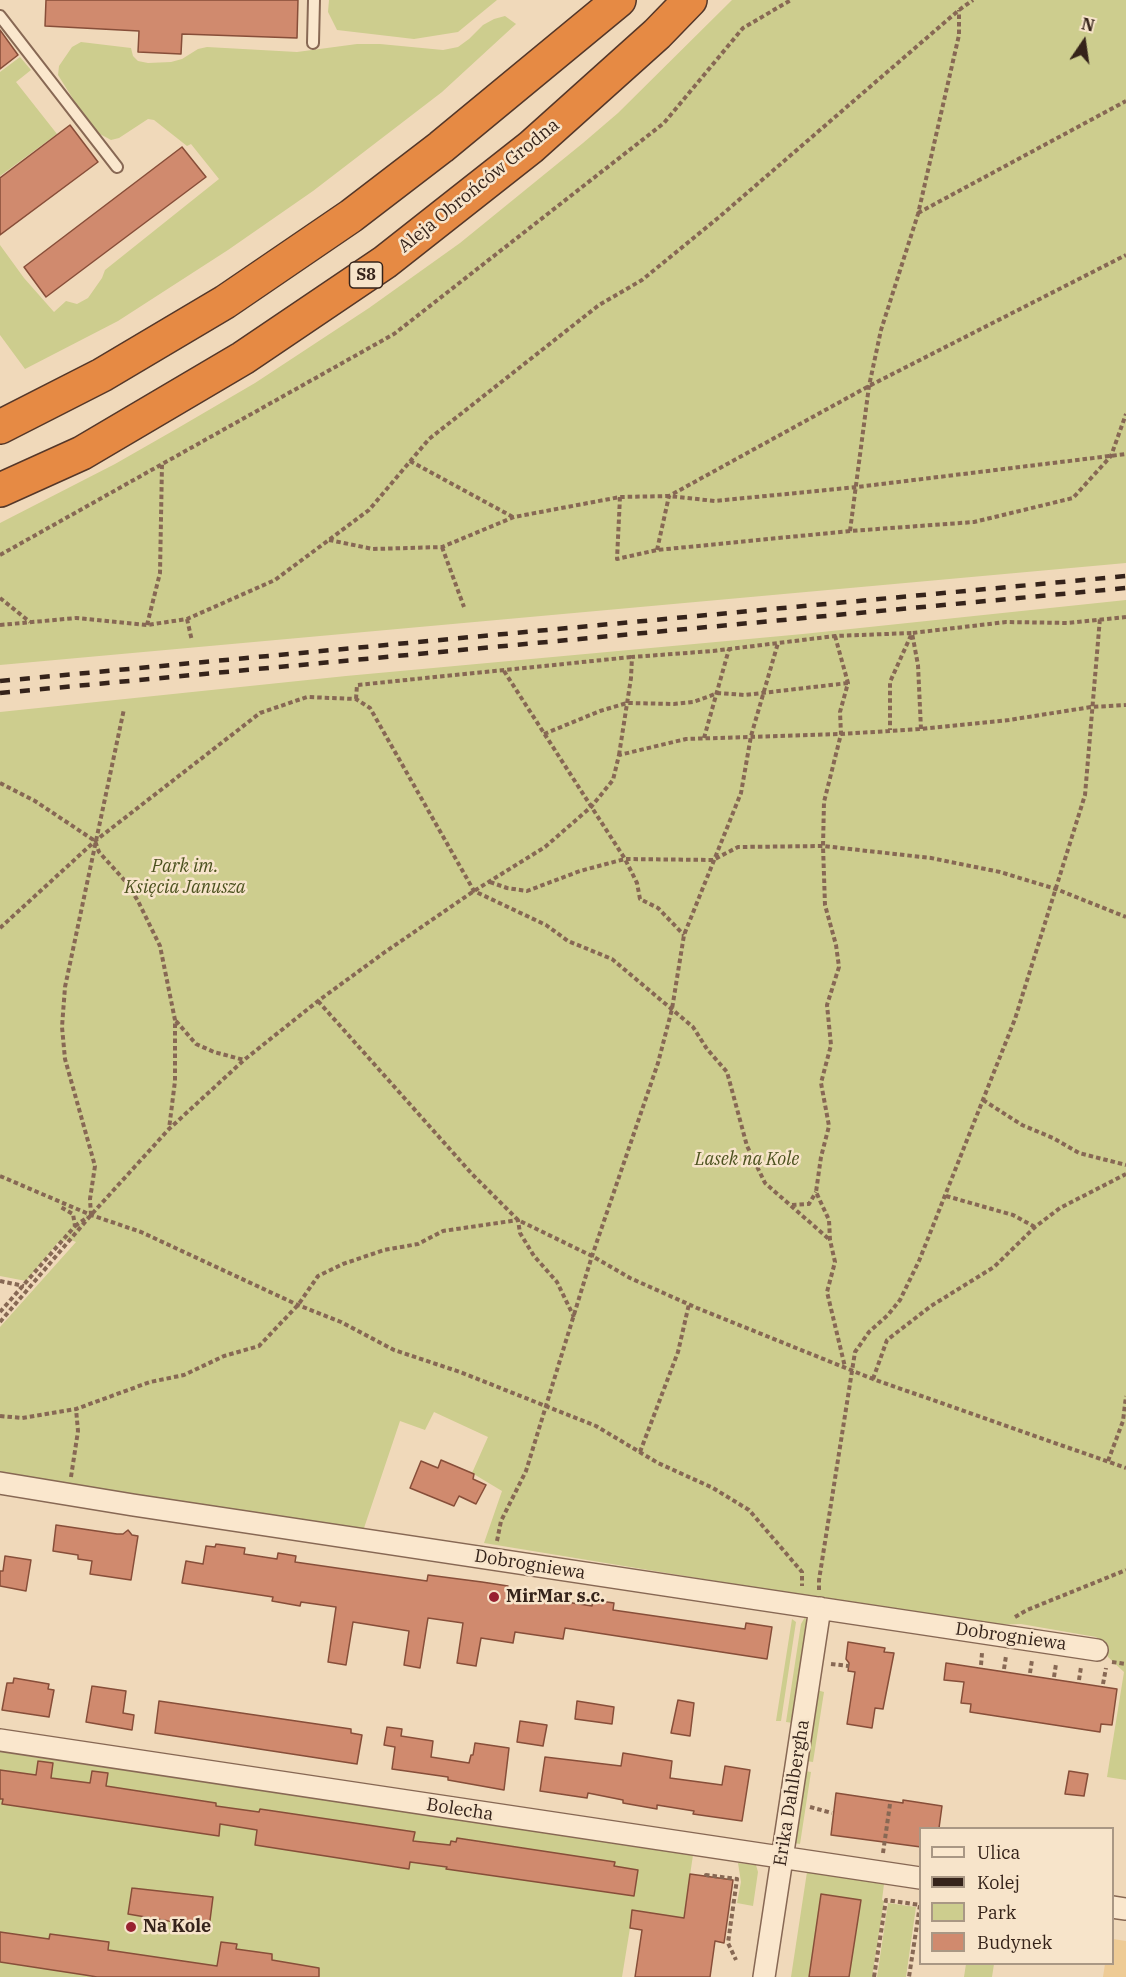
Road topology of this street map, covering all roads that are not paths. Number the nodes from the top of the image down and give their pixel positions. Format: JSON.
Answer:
{"nodes":[{"id":1,"x":314,"y":0,"type":"edge"},
{"id":2,"x":585,"y":0,"type":"edge"},
{"id":3,"x":619,"y":0,"type":"edge"},
{"id":4,"x":690,"y":0,"type":"edge"},
{"id":5,"x":0,"y":16,"type":"edge"},
{"id":6,"x":313,"y":43,"type":"dead end"},
{"id":7,"x":510,"y":90,"type":"junction"},
{"id":8,"x":117,"y":167,"type":"dead end"},
{"id":9,"x":0,"y":427,"type":"edge"},
{"id":10,"x":0,"y":490,"type":"edge"},
{"id":11,"x":0,"y":1483,"type":"edge"},
{"id":12,"x":811,"y":1607,"type":"junction"},
{"id":13,"x":1096,"y":1650,"type":"dead end"},
{"id":14,"x":0,"y":1740,"type":"edge"},
{"id":15,"x":782,"y":1857,"type":"junction"},
{"id":16,"x":919,"y":1878,"type":"edge"},
{"id":17,"x":764,"y":1977,"type":"edge"}],
"edges":[{"from":1,"to":6,"type":"lane"},
{"from":2,"to":7,"type":"highway"},
{"from":3,"to":7,"type":"highway"},
{"from":4,"to":10,"type":"highway","name":"Aleja Obrońców Grodna","number":"S8"},
{"from":5,"to":8,"type":"lane"},
{"from":7,"to":9,"type":"highway"},
{"from":11,"to":12,"type":"street","name":"Dobrogniewa"},
{"from":12,"to":13,"type":"street","name":"Dobrogniewa"},
{"from":12,"to":15,"type":"street","name":"Erika Dahlbergha"},
{"from":14,"to":15,"type":"street","name":"Bolecha"},
{"from":15,"to":16,"type":"street","name":"Bolecha"},
{"from":15,"to":17,"type":"street","name":"Erika Dahlbergha"}]}
